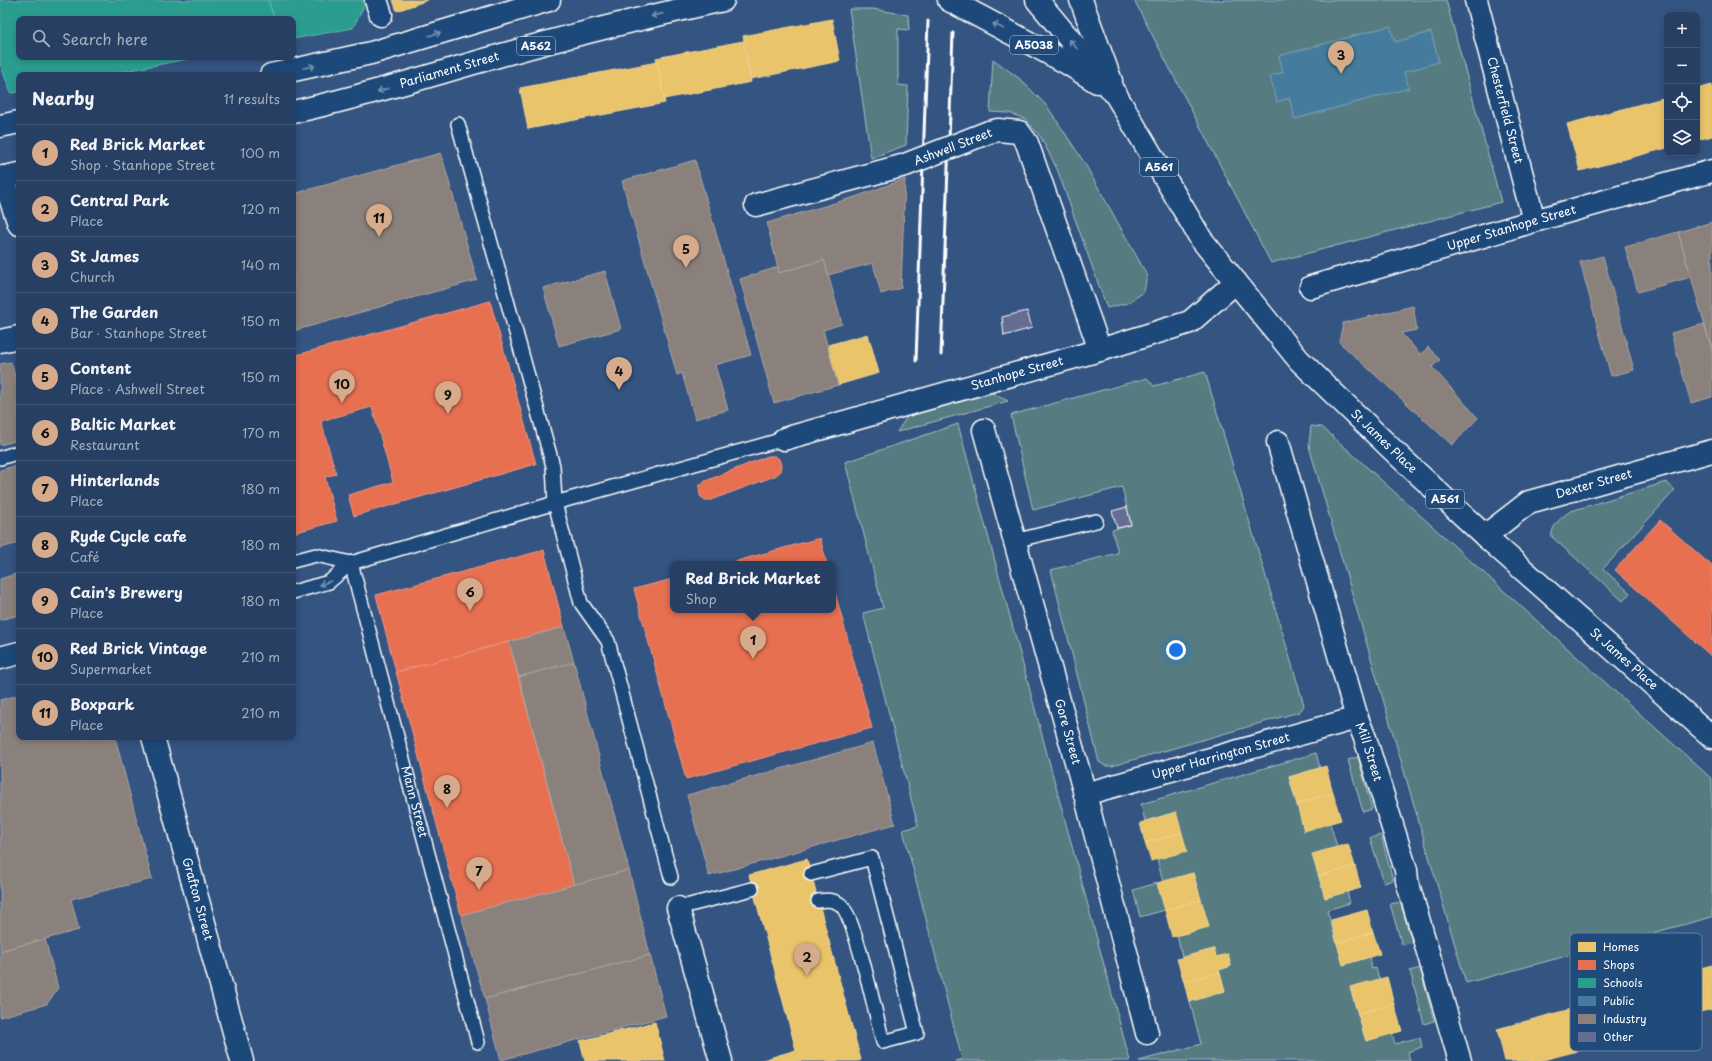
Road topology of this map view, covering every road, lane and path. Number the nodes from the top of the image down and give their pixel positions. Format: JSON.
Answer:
{"nodes":[{"id":1,"x":549,"y":0,"type":"edge"},
{"id":2,"x":723,"y":0,"type":"edge"},
{"id":3,"x":949,"y":0,"type":"edge"},
{"id":4,"x":1037,"y":0,"type":"edge"},
{"id":5,"x":1081,"y":0,"type":"edge"},
{"id":6,"x":1476,"y":0,"type":"edge"},
{"id":7,"x":285,"y":72,"type":"edge"},
{"id":8,"x":1116,"y":94,"type":"junction"},
{"id":9,"x":296,"y":111,"type":"edge"},
{"id":10,"x":16,"y":123,"type":"edge"},
{"id":11,"x":458,"y":124,"type":"dead end"},
{"id":12,"x":0,"y":126,"type":"edge"},
{"id":13,"x":1712,"y":171,"type":"edge"},
{"id":14,"x":8,"y":176,"type":"edge"},
{"id":15,"x":756,"y":205,"type":"dead end"},
{"id":16,"x":16,"y":211,"type":"edge"},
{"id":17,"x":1534,"y":221,"type":"junction"},
{"id":18,"x":1236,"y":282,"type":"junction"},
{"id":19,"x":1311,"y":287,"type":"dead end"},
{"id":20,"x":16,"y":338,"type":"edge"},
{"id":21,"x":0,"y":341,"type":"edge"},
{"id":22,"x":1100,"y":350,"type":"junction"},
{"id":23,"x":984,"y":430,"type":"dead end"},
{"id":24,"x":784,"y":439,"type":"joint"},
{"id":25,"x":1278,"y":442,"type":"dead end"},
{"id":26,"x":1712,"y":451,"type":"edge"},
{"id":27,"x":16,"y":453,"type":"edge"},
{"id":28,"x":0,"y":458,"type":"edge"},
{"id":29,"x":555,"y":503,"type":"junction"},
{"id":30,"x":1096,"y":521,"type":"dead end"},
{"id":31,"x":1485,"y":536,"type":"junction"},
{"id":32,"x":1014,"y":542,"type":"junction"},
{"id":33,"x":296,"y":560,"type":"edge"},
{"id":34,"x":351,"y":563,"type":"junction"},
{"id":35,"x":296,"y":591,"type":"edge"},
{"id":36,"x":16,"y":654,"type":"edge"},
{"id":37,"x":0,"y":658,"type":"edge"},
{"id":38,"x":1357,"y":718,"type":"junction"},
{"id":39,"x":1712,"y":737,"type":"edge"},
{"id":40,"x":154,"y":740,"type":"edge"},
{"id":41,"x":1085,"y":794,"type":"junction"},
{"id":42,"x":811,"y":874,"type":"dead end"},
{"id":43,"x":671,"y":877,"type":"dead end"},
{"id":44,"x":752,"y":889,"type":"dead end"},
{"id":45,"x":818,"y":901,"type":"dead end"},
{"id":46,"x":678,"y":908,"type":"joint"},
{"id":47,"x":1147,"y":1033,"type":"dead end"},
{"id":48,"x":478,"y":1042,"type":"dead end"},
{"id":49,"x":242,"y":1061,"type":"edge"},
{"id":50,"x":721,"y":1061,"type":"edge"},
{"id":51,"x":1460,"y":1061,"type":"edge"}],
"edges":[{"from":7,"to":1,"type":"main road","one_way":true},
{"from":2,"to":9,"type":"main road","name":"Parliament Street","number":"A562","one_way":true},
{"from":8,"to":3,"type":"main road","number":"A5038","one_way":true},
{"from":8,"to":4,"type":"main road","name":"St James Place","number":"A561","one_way":true},
{"from":5,"to":8,"type":"main road","name":"St James Place","number":"A561"},
{"from":6,"to":17,"type":"main road","name":"Chesterfield Street"},
{"from":8,"to":18,"type":"main road","name":"St James Place","number":"A561"},
{"from":10,"to":12,"type":"main road"},
{"from":11,"to":29,"type":"lane"},
{"from":13,"to":17,"type":"main road","name":"Upper Stanhope Street"},
{"from":14,"to":16,"type":"main road"},
{"from":15,"to":22,"type":"main road","name":"Ashwell Street","bridge":true},
{"from":17,"to":19,"type":"main road","name":"Upper Stanhope Street"},
{"from":18,"to":22,"type":"main road","name":"Stanhope Street"},
{"from":18,"to":31,"type":"main road","name":"St James Place","number":"A561"},
{"from":20,"to":21,"type":"main road"},
{"from":22,"to":24,"type":"main road","name":"Stanhope Street"},
{"from":23,"to":32,"type":"main road","name":"Gore Street"},
{"from":24,"to":29,"type":"lane"},
{"from":25,"to":38,"type":"main road","name":"Mill Street"},
{"from":26,"to":31,"type":"main road","name":"Dexter Street"},
{"from":27,"to":28,"type":"lane"},
{"from":29,"to":34,"type":"lane"},
{"from":29,"to":43,"type":"lane"},
{"from":30,"to":32,"type":"lane"},
{"from":31,"to":39,"type":"main road","name":"St James Place","number":"A561"},
{"from":32,"to":41,"type":"main road","name":"Gore Street"},
{"from":33,"to":34,"type":"lane"},
{"from":34,"to":35,"type":"lane","one_way":true},
{"from":34,"to":48,"type":"lane","name":"Mann Street"},
{"from":36,"to":37,"type":"main road"},
{"from":38,"to":41,"type":"main road","name":"Upper Harrington Street"},
{"from":38,"to":51,"type":"main road","name":"Mill Street"},
{"from":40,"to":49,"type":"main road","name":"Grafton Street"},
{"from":41,"to":47,"type":"main road","name":"Gore Street"},
{"from":42,"to":45,"type":"lane"},
{"from":44,"to":46,"type":"lane"},
{"from":46,"to":50,"type":"main road"}]}
